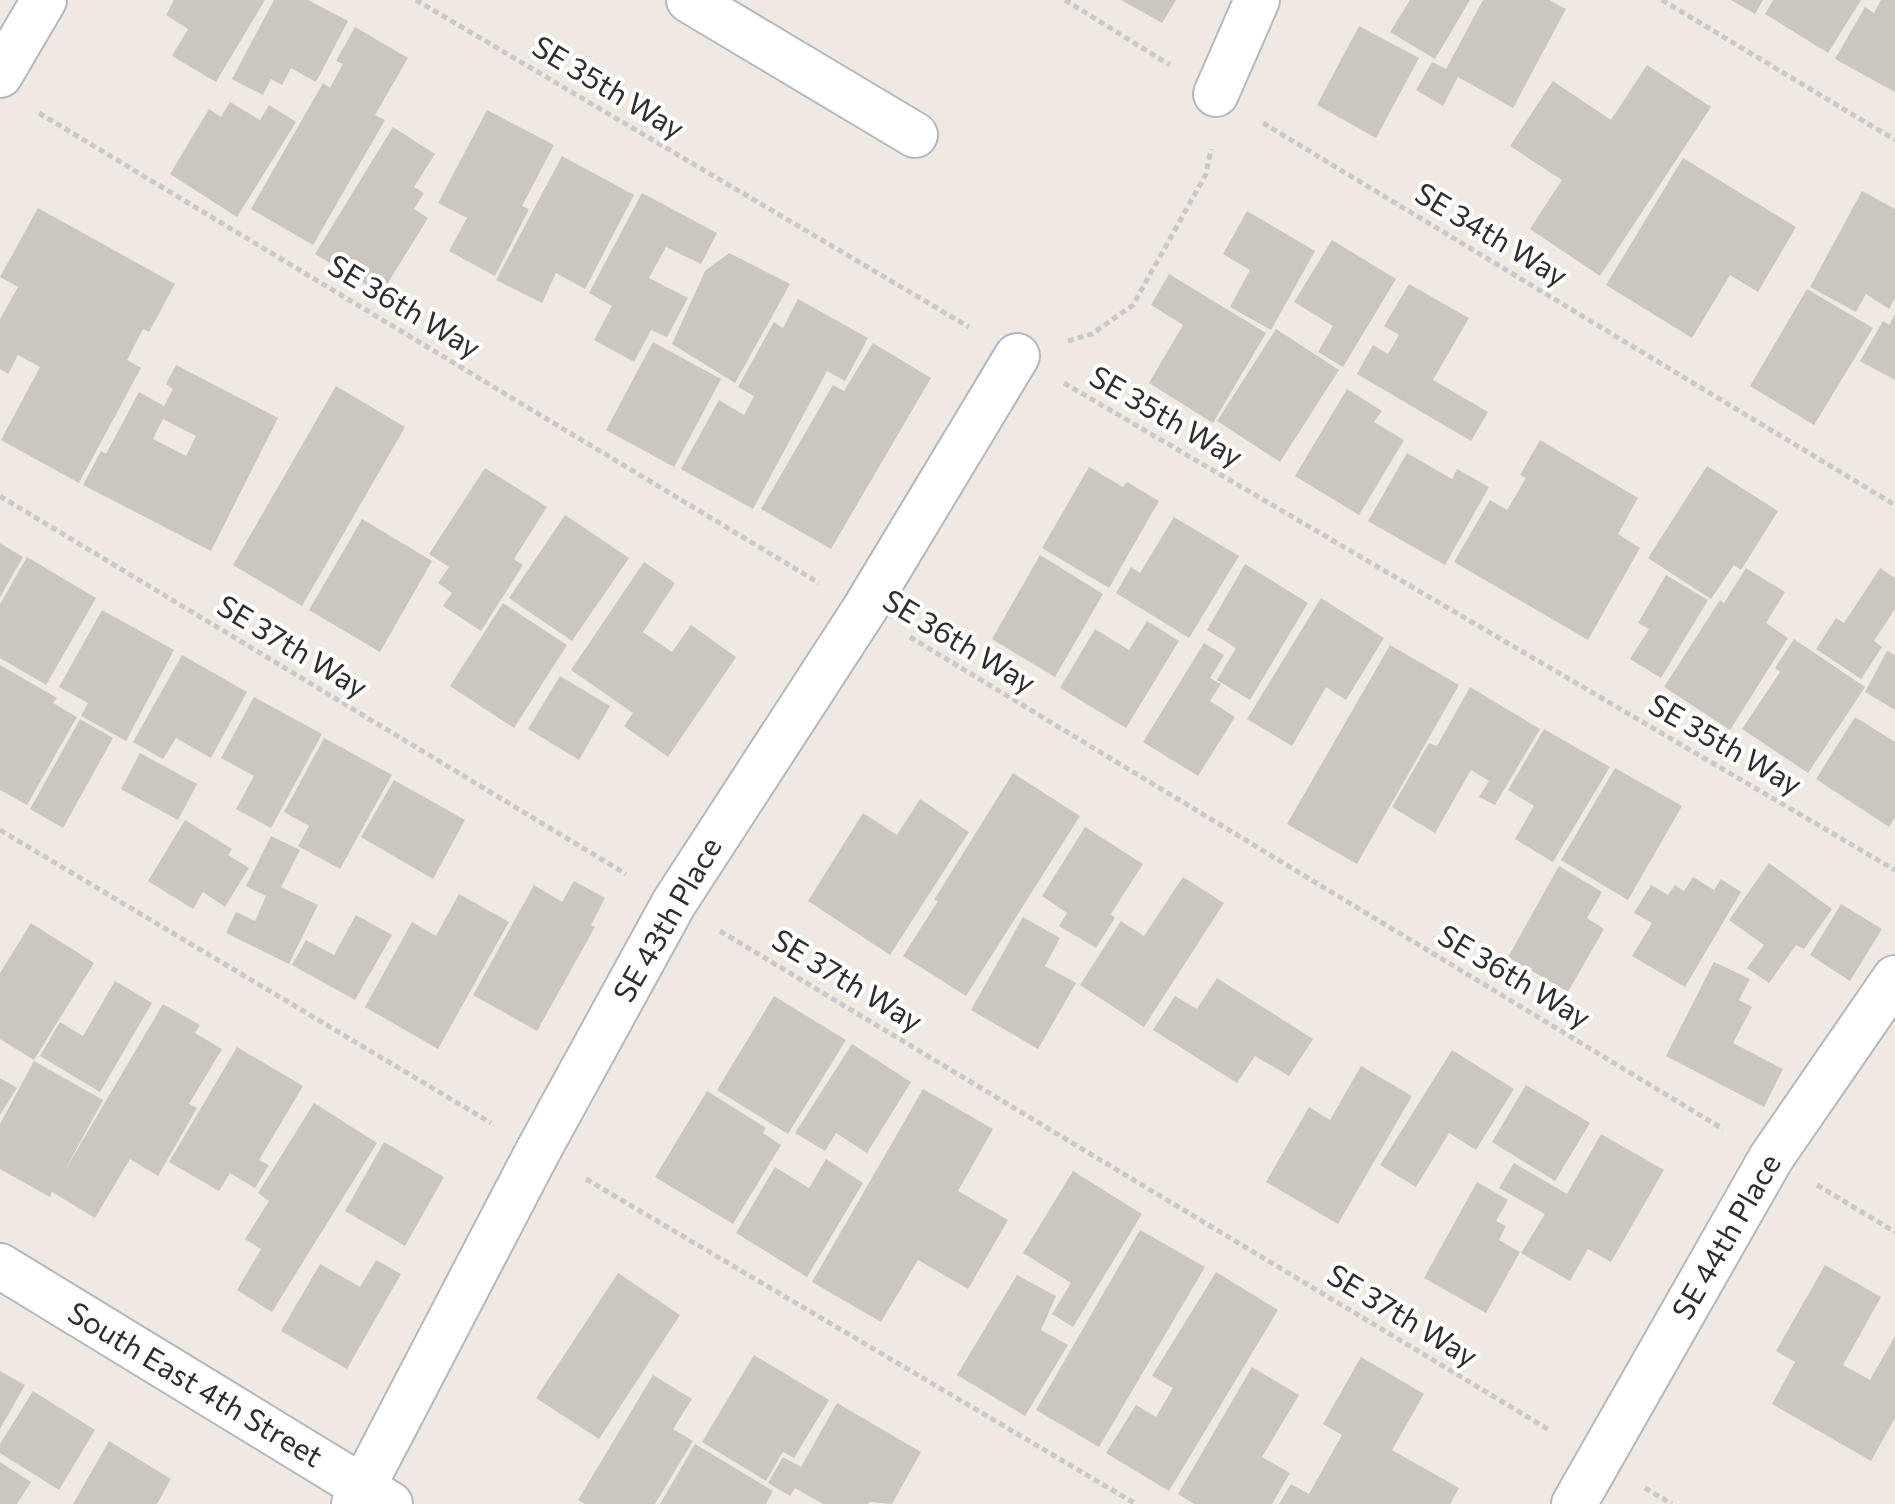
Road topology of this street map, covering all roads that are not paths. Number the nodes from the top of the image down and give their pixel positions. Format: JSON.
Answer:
{"nodes":[{"id":1,"x":44,"y":0,"type":"edge"},
{"id":2,"x":689,"y":0,"type":"edge"},
{"id":3,"x":1257,"y":0,"type":"edge"},
{"id":4,"x":14,"y":91,"type":"edge"},
{"id":5,"x":1216,"y":94,"type":"road end"},
{"id":6,"x":915,"y":135,"type":"dead end"},
{"id":7,"x":1017,"y":356,"type":"road end"},
{"id":8,"x":1895,"y":978,"type":"edge"},
{"id":9,"x":0,"y":1266,"type":"edge"},
{"id":10,"x":369,"y":1498,"type":"edge"},
{"id":11,"x":1574,"y":1504,"type":"edge"}],
"edges":[{"from":1,"to":4,"type":"street"},
{"from":2,"to":6,"type":"street"},
{"from":3,"to":5,"type":"street"},
{"from":7,"to":10,"type":"street","name":"SE 43th Place"},
{"from":8,"to":11,"type":"street","name":"SE 44th Place"},
{"from":9,"to":10,"type":"street","name":"South East 4th Street"}]}
